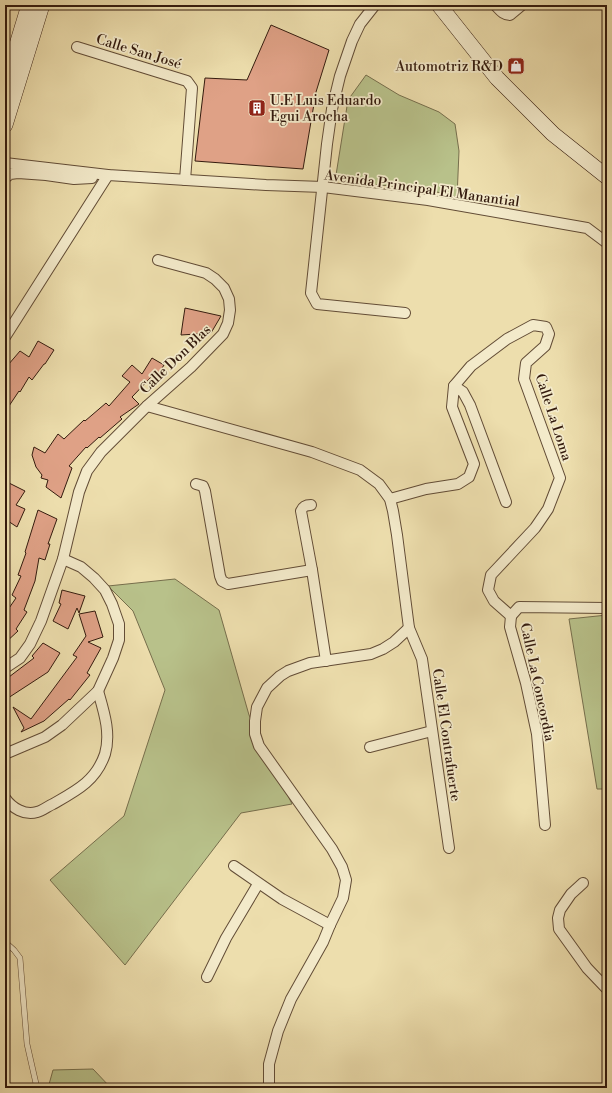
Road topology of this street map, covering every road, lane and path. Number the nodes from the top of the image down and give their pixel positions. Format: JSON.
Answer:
{"nodes":[{"id":1,"x":42,"y":5,"type":"edge"},
{"id":2,"x":375,"y":5,"type":"edge"},
{"id":3,"x":439,"y":5,"type":"edge"},
{"id":4,"x":495,"y":5,"type":"edge"},
{"id":5,"x":522,"y":5,"type":"edge"},
{"id":6,"x":26,"y":6,"type":"edge"},
{"id":7,"x":77,"y":47,"type":"dead end"},
{"id":8,"x":5,"y":84,"type":"edge"},
{"id":9,"x":5,"y":125,"type":"edge"},
{"id":10,"x":5,"y":163,"type":"edge"},
{"id":11,"x":108,"y":175,"type":"junction"},
{"id":12,"x":607,"y":177,"type":"edge"},
{"id":13,"x":5,"y":178,"type":"edge"},
{"id":14,"x":184,"y":180,"type":"junction"},
{"id":15,"x":322,"y":187,"type":"junction"},
{"id":16,"x":607,"y":243,"type":"edge"},
{"id":17,"x":158,"y":260,"type":"dead end"},
{"id":18,"x":405,"y":313,"type":"dead end"},
{"id":19,"x":5,"y":337,"type":"edge"},
{"id":20,"x":454,"y":386,"type":"junction"},
{"id":21,"x":147,"y":406,"type":"junction"},
{"id":22,"x":196,"y":484,"type":"dead end"},
{"id":23,"x":390,"y":499,"type":"junction"},
{"id":24,"x":506,"y":502,"type":"dead end"},
{"id":25,"x":311,"y":504,"type":"dead end"},
{"id":26,"x":63,"y":559,"type":"junction"},
{"id":27,"x":312,"y":570,"type":"junction"},
{"id":28,"x":607,"y":608,"type":"edge"},
{"id":29,"x":511,"y":616,"type":"junction"},
{"id":30,"x":409,"y":628,"type":"junction"},
{"id":31,"x":326,"y":661,"type":"junction"},
{"id":32,"x":5,"y":668,"type":"edge"},
{"id":33,"x":98,"y":691,"type":"junction"},
{"id":34,"x":432,"y":731,"type":"junction"},
{"id":35,"x":370,"y":747,"type":"dead end"},
{"id":36,"x":5,"y":754,"type":"edge"},
{"id":37,"x":5,"y":798,"type":"edge"},
{"id":38,"x":545,"y":825,"type":"dead end"},
{"id":39,"x":449,"y":848,"type":"dead end"},
{"id":40,"x":234,"y":866,"type":"dead end"},
{"id":41,"x":583,"y":883,"type":"dead end"},
{"id":42,"x":258,"y":884,"type":"junction"},
{"id":43,"x":330,"y":925,"type":"junction"},
{"id":44,"x":5,"y":942,"type":"edge"},
{"id":45,"x":207,"y":977,"type":"dead end"},
{"id":46,"x":607,"y":989,"type":"edge"},
{"id":47,"x":37,"y":1088,"type":"edge"},
{"id":48,"x":269,"y":1088,"type":"edge"}],
"edges":[{"from":1,"to":9,"type":"street"},
{"from":2,"to":15,"type":"street"},
{"from":3,"to":12,"type":"street"},
{"from":4,"to":5,"type":"street"},
{"from":6,"to":8,"type":"street"},
{"from":7,"to":14,"type":"street","name":"Calle San José"},
{"from":10,"to":11,"type":"street"},
{"from":11,"to":13,"type":"street"},
{"from":11,"to":14,"type":"street","name":"Avenida Principal El Manantial"},
{"from":11,"to":19,"type":"street"},
{"from":14,"to":15,"type":"street","name":"Avenida Principal El Manantial"},
{"from":15,"to":16,"type":"street","name":"Avenida Principal El Manantial"},
{"from":15,"to":18,"type":"street"},
{"from":17,"to":21,"type":"street","name":"Calle Don Blas"},
{"from":20,"to":23,"type":"street"},
{"from":20,"to":24,"type":"street"},
{"from":20,"to":29,"type":"street","name":"Calle La Loma"},
{"from":21,"to":23,"type":"street"},
{"from":21,"to":26,"type":"street","name":"Calle Don Blas"},
{"from":22,"to":27,"type":"street"},
{"from":23,"to":30,"type":"street","name":"Calle El Contrafuerte"},
{"from":25,"to":27,"type":"street"},
{"from":26,"to":32,"type":"street","name":"Calle Don Blas"},
{"from":26,"to":33,"type":"street"},
{"from":27,"to":31,"type":"street"},
{"from":28,"to":29,"type":"street"},
{"from":29,"to":38,"type":"street","name":"Calle La Concordia"},
{"from":30,"to":31,"type":"street"},
{"from":30,"to":34,"type":"street","name":"Calle El Contrafuerte"},
{"from":31,"to":43,"type":"street"},
{"from":33,"to":36,"type":"street"},
{"from":33,"to":37,"type":"street"},
{"from":34,"to":35,"type":"street"},
{"from":34,"to":39,"type":"street","name":"Calle El Contrafuerte"},
{"from":40,"to":42,"type":"street"},
{"from":41,"to":46,"type":"street"},
{"from":42,"to":43,"type":"street"},
{"from":42,"to":45,"type":"street"},
{"from":43,"to":48,"type":"street"},
{"from":44,"to":47,"type":"lane"}]}
